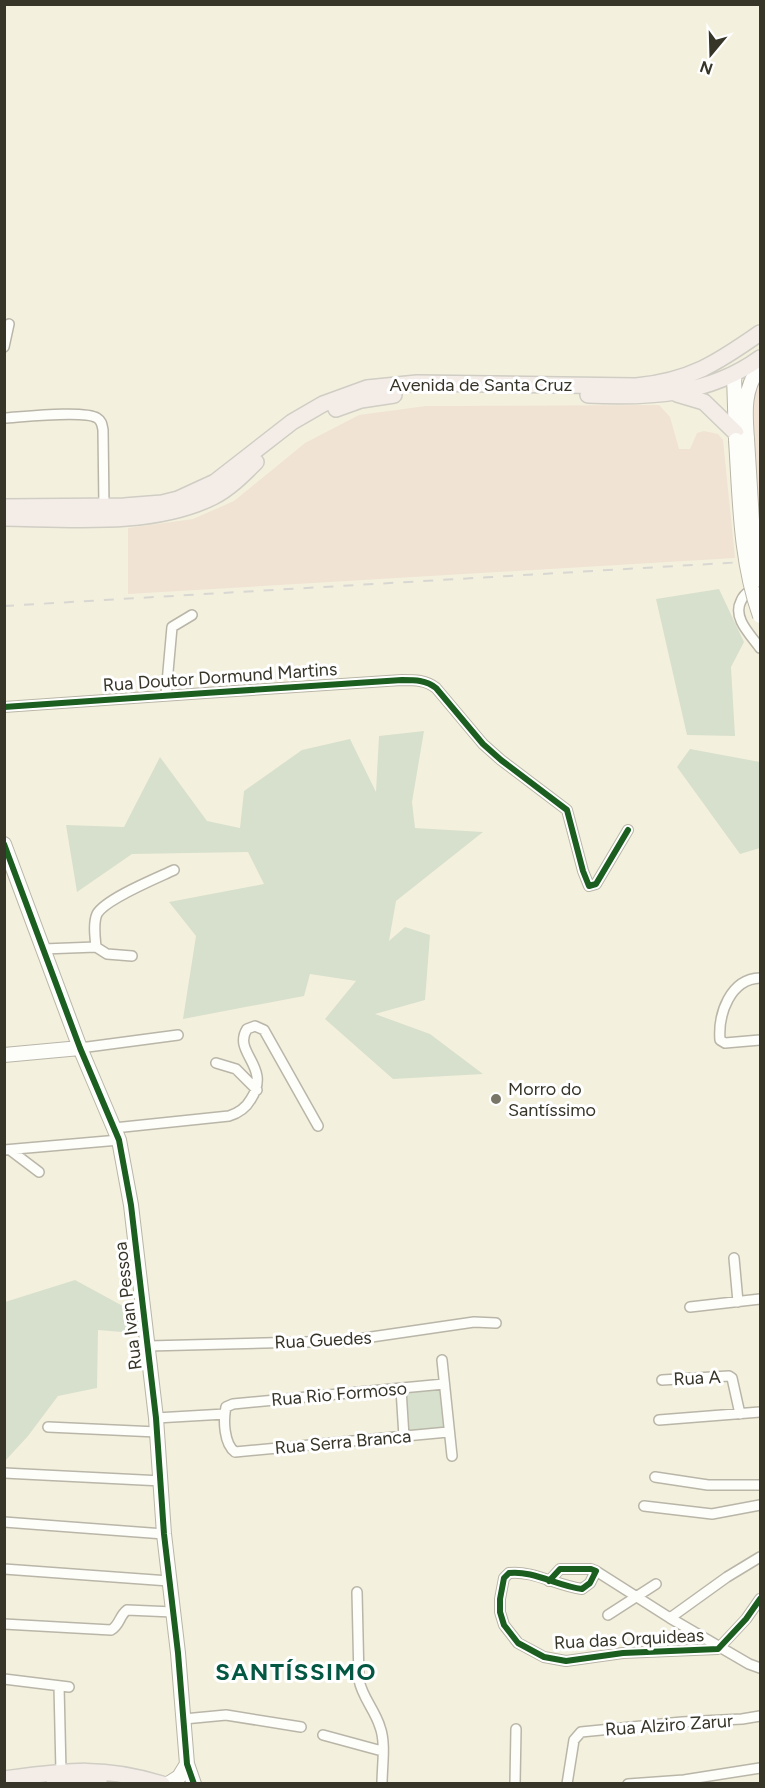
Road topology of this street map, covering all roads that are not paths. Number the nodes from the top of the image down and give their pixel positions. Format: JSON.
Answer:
{"nodes":[{"id":1,"x":9,"y":324,"type":"dead end"},
{"id":2,"x":760,"y":333,"type":"edge"},
{"id":3,"x":760,"y":343,"type":"edge"},
{"id":4,"x":4,"y":347,"type":"edge"},
{"id":5,"x":760,"y":358,"type":"edge"},
{"id":6,"x":760,"y":367,"type":"edge"},
{"id":7,"x":734,"y":375,"type":"junction"},
{"id":8,"x":674,"y":393,"type":"junction"},
{"id":9,"x":4,"y":418,"type":"edge"},
{"id":10,"x":740,"y":437,"type":"junction"},
{"id":11,"x":4,"y":507,"type":"edge"},
{"id":12,"x":104,"y":507,"type":"junction"},
{"id":13,"x":4,"y":518,"type":"edge"},
{"id":14,"x":760,"y":579,"type":"edge"},
{"id":15,"x":760,"y":589,"type":"edge"},
{"id":16,"x":192,"y":615,"type":"dead end"},
{"id":17,"x":760,"y":616,"type":"edge"},
{"id":18,"x":760,"y":648,"type":"edge"},
{"id":19,"x":166,"y":694,"type":"junction"},
{"id":20,"x":4,"y":707,"type":"edge"},
{"id":21,"x":628,"y":830,"type":"dead end"},
{"id":22,"x":4,"y":844,"type":"edge"},
{"id":23,"x":174,"y":870,"type":"dead end"},
{"id":24,"x":96,"y":947,"type":"junction"},
{"id":25,"x":43,"y":949,"type":"junction"},
{"id":26,"x":132,"y":956,"type":"dead end"},
{"id":27,"x":760,"y":978,"type":"edge"},
{"id":28,"x":178,"y":1035,"type":"dead end"},
{"id":29,"x":760,"y":1040,"type":"edge"},
{"id":30,"x":80,"y":1048,"type":"junction"},
{"id":31,"x":4,"y":1055,"type":"edge"},
{"id":32,"x":216,"y":1063,"type":"dead end"},
{"id":33,"x":256,"y":1090,"type":"junction"},
{"id":34,"x":318,"y":1126,"type":"dead end"},
{"id":35,"x":117,"y":1134,"type":"junction"},
{"id":36,"x":7,"y":1150,"type":"edge"},
{"id":37,"x":39,"y":1172,"type":"dead end"},
{"id":38,"x":734,"y":1258,"type":"dead end"},
{"id":39,"x":760,"y":1299,"type":"edge"},
{"id":40,"x":738,"y":1302,"type":"junction"},
{"id":41,"x":690,"y":1307,"type":"dead end"},
{"id":42,"x":496,"y":1323,"type":"dead end"},
{"id":43,"x":148,"y":1346,"type":"junction"},
{"id":44,"x":442,"y":1360,"type":"dead end"},
{"id":45,"x":662,"y":1380,"type":"dead end"},
{"id":46,"x":444,"y":1384,"type":"junction"},
{"id":47,"x":401,"y":1389,"type":"junction"},
{"id":48,"x":760,"y":1412,"type":"edge"},
{"id":49,"x":225,"y":1414,"type":"junction"},
{"id":50,"x":740,"y":1414,"type":"junction"},
{"id":51,"x":156,"y":1418,"type":"junction"},
{"id":52,"x":659,"y":1420,"type":"dead end"},
{"id":53,"x":48,"y":1427,"type":"dead end"},
{"id":54,"x":157,"y":1432,"type":"junction"},
{"id":55,"x":448,"y":1432,"type":"junction"},
{"id":56,"x":404,"y":1437,"type":"junction"},
{"id":57,"x":452,"y":1456,"type":"dead end"},
{"id":58,"x":4,"y":1473,"type":"edge"},
{"id":59,"x":654,"y":1477,"type":"dead end"},
{"id":60,"x":162,"y":1481,"type":"junction"},
{"id":61,"x":760,"y":1485,"type":"edge"},
{"id":62,"x":760,"y":1504,"type":"edge"},
{"id":63,"x":644,"y":1506,"type":"dead end"},
{"id":64,"x":4,"y":1522,"type":"edge"},
{"id":65,"x":164,"y":1534,"type":"junction"},
{"id":66,"x":760,"y":1557,"type":"edge"},
{"id":67,"x":4,"y":1569,"type":"edge"},
{"id":68,"x":596,"y":1571,"type":"junction"},
{"id":69,"x":169,"y":1581,"type":"junction"},
{"id":70,"x":549,"y":1581,"type":"junction"},
{"id":71,"x":656,"y":1584,"type":"dead end"},
{"id":72,"x":357,"y":1592,"type":"dead end"},
{"id":73,"x":635,"y":1596,"type":"junction"},
{"id":74,"x":760,"y":1599,"type":"edge"},
{"id":75,"x":173,"y":1611,"type":"junction"},
{"id":76,"x":608,"y":1615,"type":"dead end"},
{"id":77,"x":670,"y":1618,"type":"junction"},
{"id":78,"x":4,"y":1624,"type":"edge"},
{"id":79,"x":720,"y":1647,"type":"junction"},
{"id":80,"x":760,"y":1668,"type":"edge"},
{"id":81,"x":4,"y":1679,"type":"edge"},
{"id":82,"x":760,"y":1716,"type":"edge"},
{"id":83,"x":184,"y":1719,"type":"junction"},
{"id":84,"x":301,"y":1727,"type":"dead end"},
{"id":85,"x":516,"y":1729,"type":"dead end"},
{"id":86,"x":323,"y":1736,"type":"dead end"},
{"id":87,"x":382,"y":1751,"type":"junction"},
{"id":88,"x":188,"y":1764,"type":"junction"},
{"id":89,"x":760,"y":1768,"type":"edge"},
{"id":90,"x":58,"y":1778,"type":"edge"},
{"id":91,"x":4,"y":1779,"type":"edge"},
{"id":92,"x":684,"y":1782,"type":"edge"},
{"id":93,"x":123,"y":1784,"type":"edge"},
{"id":94,"x":162,"y":1784,"type":"edge"},
{"id":95,"x":168,"y":1784,"type":"edge"},
{"id":96,"x":194,"y":1784,"type":"edge"},
{"id":97,"x":382,"y":1784,"type":"edge"},
{"id":98,"x":514,"y":1784,"type":"edge"},
{"id":99,"x":567,"y":1784,"type":"edge"},
{"id":100,"x":628,"y":1784,"type":"edge"}],
"edges":[{"from":1,"to":4,"type":"street"},
{"from":2,"to":12,"type":"main road","name":"Avenida de Santa Cruz"},
{"from":3,"to":7,"type":"main road"},
{"from":5,"to":7,"type":"main road","name":"Avenida de Santa Cruz"},
{"from":6,"to":10,"type":"street"},
{"from":7,"to":8,"type":"main road","name":"Avenida de Santa Cruz"},
{"from":7,"to":10,"type":"street"},
{"from":8,"to":10,"type":"main road"},
{"from":8,"to":13,"type":"main road","name":"Avenida de Santa Cruz"},
{"from":9,"to":12,"type":"street"},
{"from":10,"to":14,"type":"street","bridge":true},
{"from":10,"to":17,"type":"street","bridge":true},
{"from":11,"to":12,"type":"main road","name":"Avenida de Santa Cruz"},
{"from":15,"to":18,"type":"street"},
{"from":16,"to":19,"type":"street"},
{"from":19,"to":20,"type":"street","name":"Rua Doutor Dormund Martins"},
{"from":19,"to":21,"type":"street","name":"Rua Doutor Dormund Martins"},
{"from":22,"to":25,"type":"street","name":"Rua Ivan Pessoa"},
{"from":23,"to":24,"type":"street"},
{"from":24,"to":25,"type":"street"},
{"from":24,"to":26,"type":"street"},
{"from":25,"to":30,"type":"street","name":"Rua Ivan Pessoa"},
{"from":27,"to":29,"type":"street"},
{"from":28,"to":30,"type":"street"},
{"from":30,"to":31,"type":"street"},
{"from":30,"to":35,"type":"street","name":"Rua Ivan Pessoa"},
{"from":32,"to":33,"type":"street"},
{"from":33,"to":34,"type":"street"},
{"from":33,"to":35,"type":"street"},
{"from":35,"to":36,"type":"street"},
{"from":35,"to":43,"type":"street","name":"Rua Ivan Pessoa"},
{"from":36,"to":37,"type":"street"},
{"from":38,"to":40,"type":"street"},
{"from":39,"to":40,"type":"street"},
{"from":40,"to":41,"type":"street"},
{"from":42,"to":43,"type":"street","name":"Rua Guedes"},
{"from":43,"to":51,"type":"street","name":"Rua Ivan Pessoa"},
{"from":44,"to":46,"type":"street"},
{"from":45,"to":50,"type":"street","name":"Rua A"},
{"from":46,"to":47,"type":"street","name":"Rua Rio Formoso"},
{"from":46,"to":55,"type":"street"},
{"from":47,"to":49,"type":"street","name":"Rua Rio Formoso"},
{"from":47,"to":56,"type":"street"},
{"from":48,"to":50,"type":"street"},
{"from":49,"to":51,"type":"street"},
{"from":49,"to":56,"type":"street","name":"Rua Serra Branca"},
{"from":50,"to":52,"type":"street"},
{"from":51,"to":54,"type":"street","name":"Rua Ivan Pessoa"},
{"from":53,"to":54,"type":"street"},
{"from":54,"to":60,"type":"street","name":"Rua Ivan Pessoa"},
{"from":55,"to":56,"type":"street","name":"Rua Serra Branca"},
{"from":55,"to":57,"type":"street"},
{"from":58,"to":60,"type":"street"},
{"from":59,"to":61,"type":"street"},
{"from":60,"to":65,"type":"street","name":"Rua Ivan Pessoa"},
{"from":62,"to":63,"type":"street"},
{"from":64,"to":65,"type":"street"},
{"from":65,"to":69,"type":"street","name":"Rua Ivan Pessoa"},
{"from":66,"to":77,"type":"street"},
{"from":67,"to":69,"type":"street"},
{"from":68,"to":70,"type":"street"},
{"from":68,"to":70,"type":"street","name":"Rua das Orquideas"},
{"from":68,"to":73,"type":"street"},
{"from":69,"to":75,"type":"street","name":"Rua Ivan Pessoa"},
{"from":70,"to":79,"type":"street","name":"Rua das Orquideas"},
{"from":71,"to":73,"type":"street"},
{"from":72,"to":87,"type":"street"},
{"from":73,"to":76,"type":"street"},
{"from":73,"to":77,"type":"street"},
{"from":74,"to":79,"type":"street"},
{"from":75,"to":78,"type":"street"},
{"from":75,"to":83,"type":"street","name":"Rua Ivan Pessoa"},
{"from":77,"to":79,"type":"street"},
{"from":79,"to":80,"type":"street"},
{"from":81,"to":90,"type":"street"},
{"from":82,"to":99,"type":"street","name":"Rua Alziro Zarur"},
{"from":83,"to":84,"type":"street"},
{"from":83,"to":88,"type":"street","name":"Rua Ivan Pessoa"},
{"from":85,"to":98,"type":"street"},
{"from":86,"to":87,"type":"street"},
{"from":87,"to":97,"type":"street"},
{"from":88,"to":95,"type":"street"},
{"from":88,"to":96,"type":"street","name":"Rua Ivan Pessoa"},
{"from":89,"to":92,"type":"street"},
{"from":90,"to":91,"type":"main road"},
{"from":90,"to":93,"type":"main road"},
{"from":90,"to":94,"type":"main road"},
{"from":92,"to":100,"type":"street"}]}
